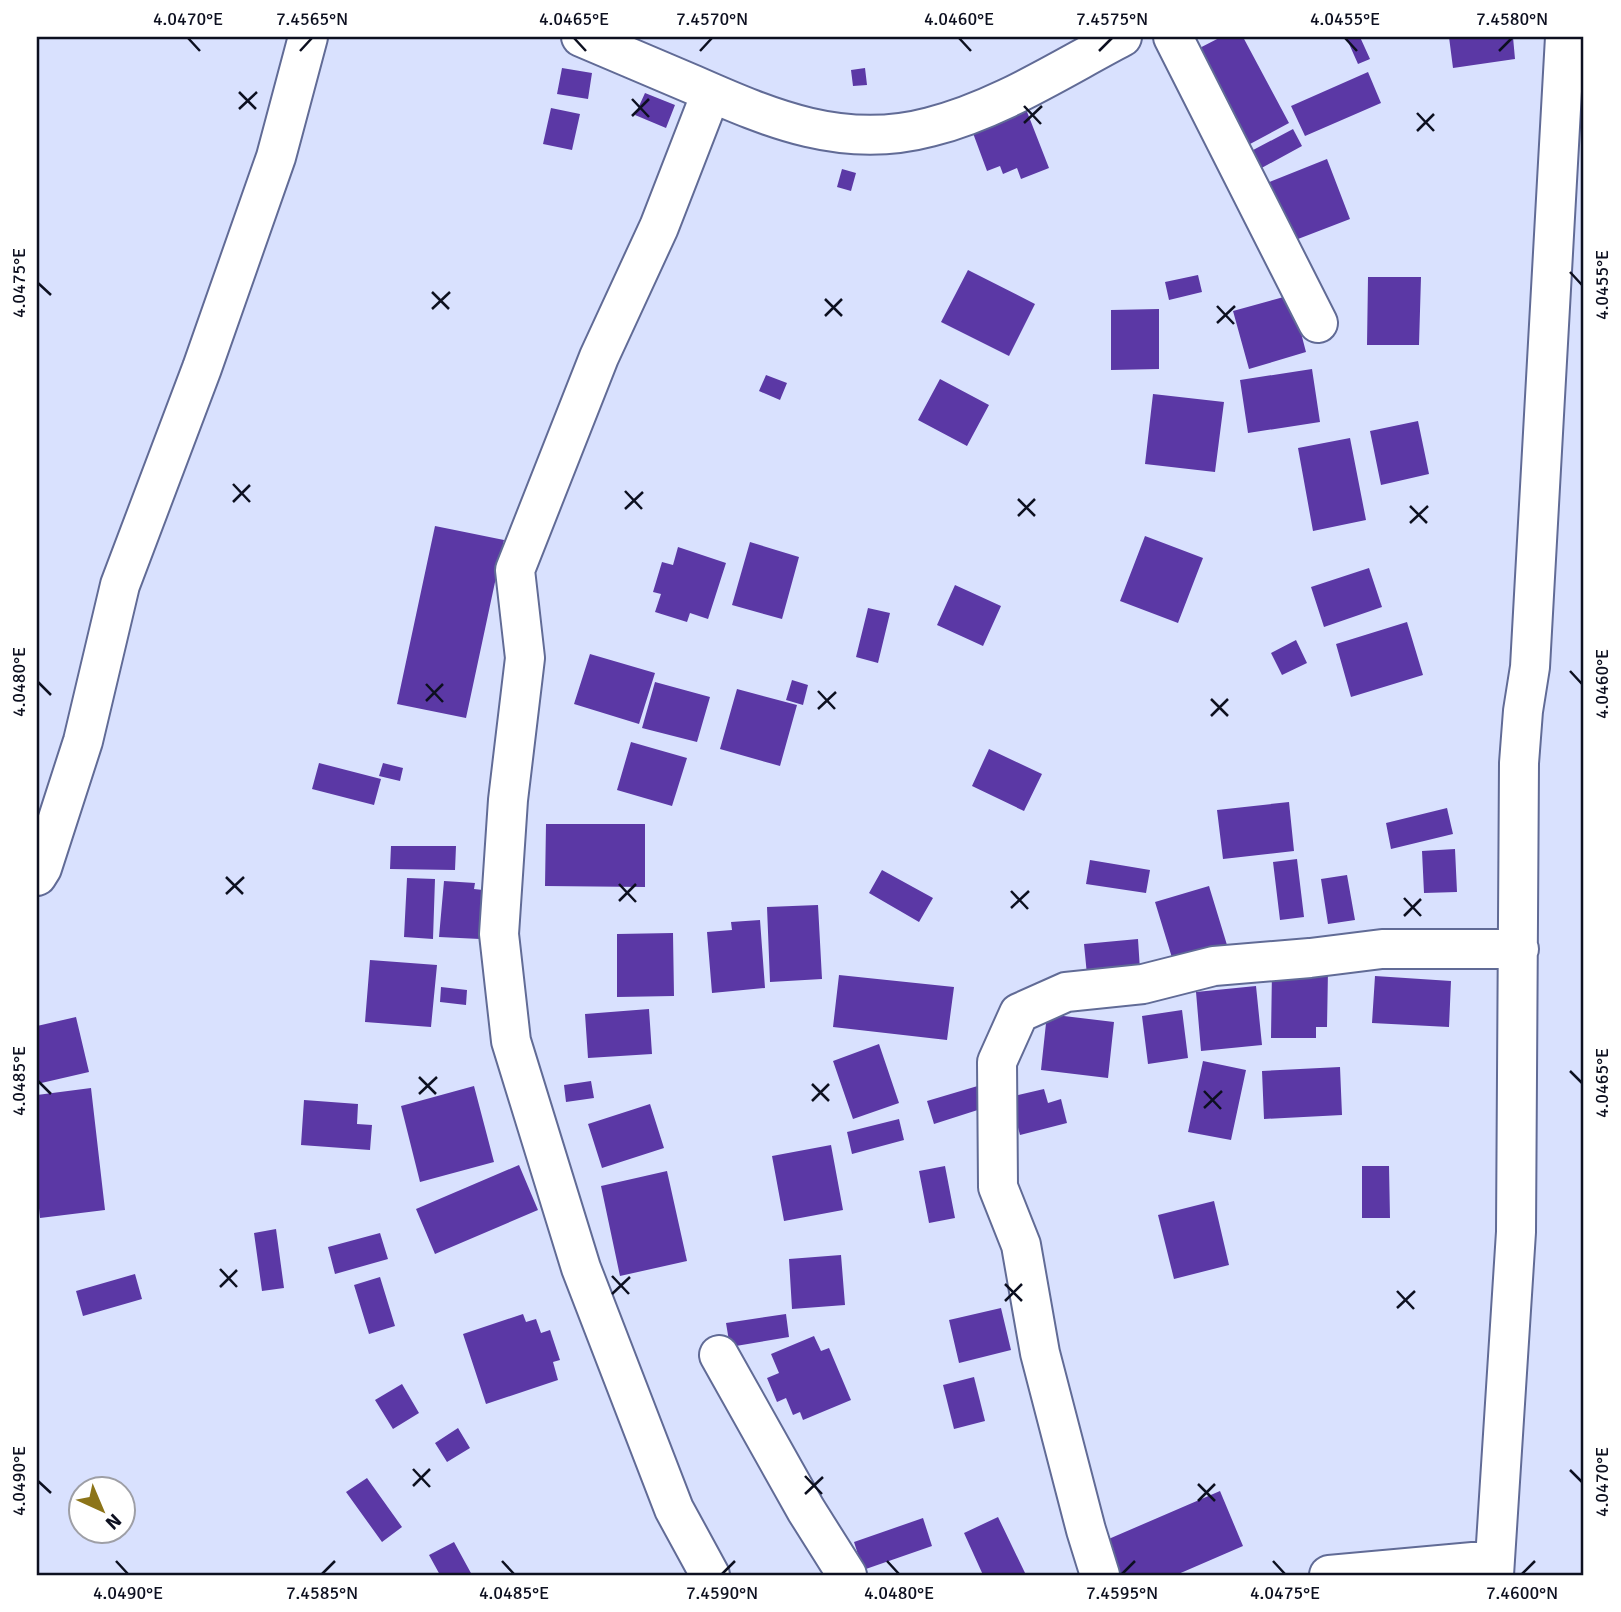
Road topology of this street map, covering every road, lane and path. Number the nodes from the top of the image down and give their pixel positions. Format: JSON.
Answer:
{"nodes":[{"id":1,"x":308,"y":37,"type":"edge"},
{"id":2,"x":581,"y":37,"type":"edge"},
{"id":3,"x":1122,"y":37,"type":"edge"},
{"id":4,"x":1173,"y":37,"type":"edge"},
{"id":5,"x":1565,"y":37,"type":"edge"},
{"id":6,"x":711,"y":93,"type":"junction"},
{"id":7,"x":1318,"y":323,"type":"dead end"},
{"id":8,"x":37,"y":876,"type":"edge"},
{"id":9,"x":1518,"y":949,"type":"junction"},
{"id":10,"x":719,"y":1354,"type":"dead end"},
{"id":11,"x":1495,"y":1567,"type":"edge"},
{"id":12,"x":710,"y":1575,"type":"edge"},
{"id":13,"x":847,"y":1575,"type":"edge"},
{"id":14,"x":1100,"y":1575,"type":"edge"},
{"id":15,"x":1329,"y":1575,"type":"edge"}],
"edges":[{"from":1,"to":8,"type":"street"},
{"from":2,"to":6,"type":"street"},
{"from":3,"to":6,"type":"street"},
{"from":4,"to":7,"type":"street"},
{"from":5,"to":9,"type":"street"},
{"from":6,"to":12,"type":"street"},
{"from":9,"to":11,"type":"street"},
{"from":9,"to":14,"type":"street"},
{"from":10,"to":13,"type":"street"},
{"from":11,"to":15,"type":"street"}]}
